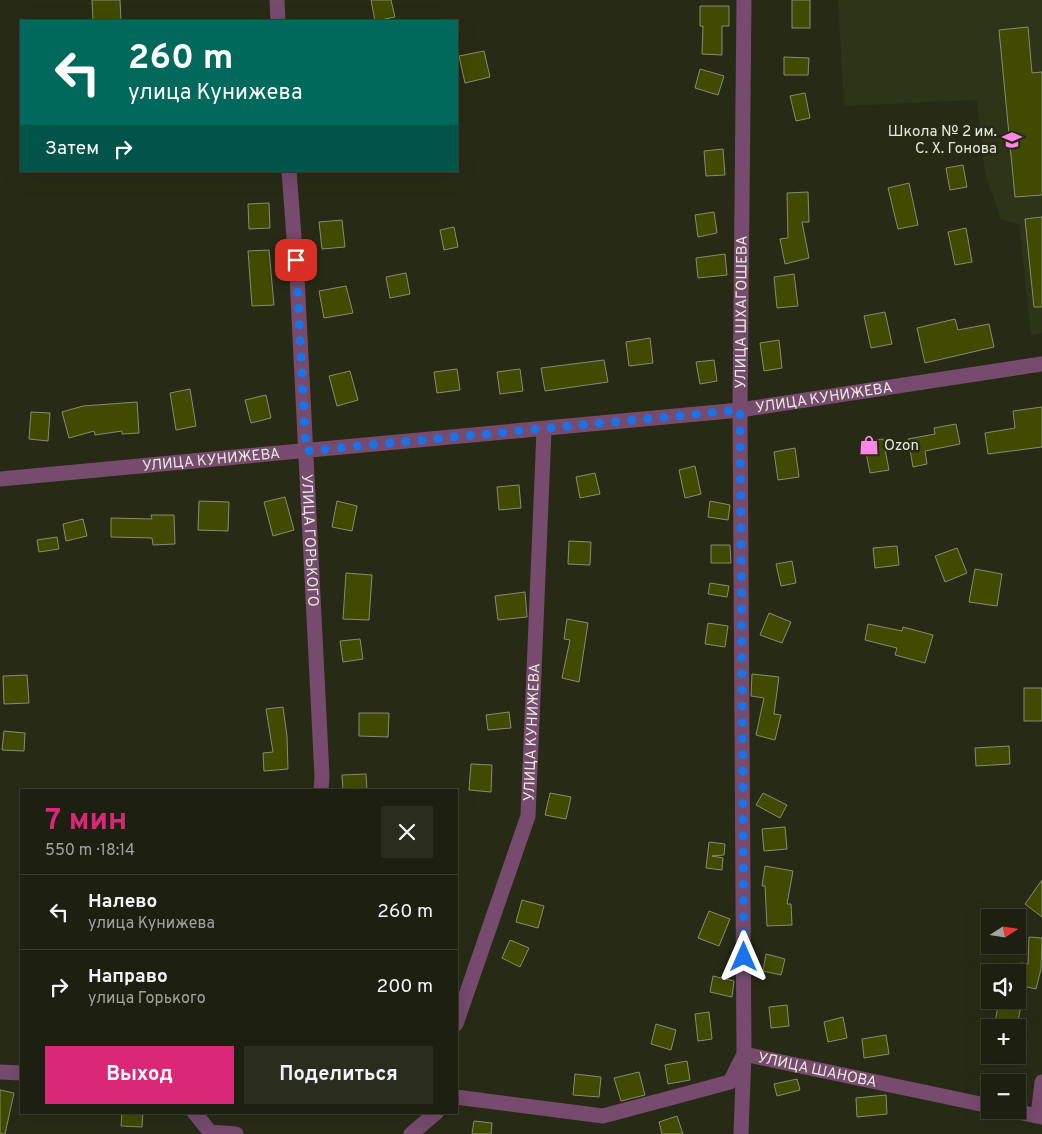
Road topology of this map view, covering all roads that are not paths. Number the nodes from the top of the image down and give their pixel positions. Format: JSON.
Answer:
{"nodes":[{"id":1,"x":277,"y":0,"type":"edge"},
{"id":2,"x":744,"y":0,"type":"edge"},
{"id":3,"x":278,"y":20,"type":"edge"},
{"id":4,"x":289,"y":172,"type":"edge"},
{"id":5,"x":1042,"y":364,"type":"edge"},
{"id":6,"x":740,"y":410,"type":"junction"},
{"id":7,"x":544,"y":430,"type":"junction"},
{"id":8,"x":306,"y":451,"type":"junction"},
{"id":9,"x":0,"y":479,"type":"edge"},
{"id":10,"x":321,"y":789,"type":"edge"},
{"id":11,"x":458,"y":1018,"type":"edge"},
{"id":12,"x":744,"y":1054,"type":"junction"},
{"id":13,"x":0,"y":1072,"type":"edge"},
{"id":14,"x":20,"y":1073,"type":"edge"},
{"id":15,"x":1042,"y":1082,"type":"edge"},
{"id":16,"x":458,"y":1097,"type":"edge"},
{"id":17,"x":981,"y":1104,"type":"edge"},
{"id":18,"x":1026,"y":1113,"type":"edge"},
{"id":19,"x":196,"y":1114,"type":"edge"},
{"id":20,"x":434,"y":1114,"type":"edge"},
{"id":21,"x":1040,"y":1116,"type":"edge"},
{"id":22,"x":236,"y":1134,"type":"edge"},
{"id":23,"x":411,"y":1134,"type":"edge"},
{"id":24,"x":430,"y":1134,"type":"edge"},
{"id":25,"x":741,"y":1134,"type":"edge"}],
"edges":[{"from":1,"to":3,"type":"street"},
{"from":2,"to":6,"type":"street","name":"УЛИЦА ШХАГОШЕВА"},
{"from":4,"to":8,"type":"street","name":"УЛИЦА ГОРЬКОГО"},
{"from":5,"to":6,"type":"street","name":"УЛИЦА КУНИЖЕВА"},
{"from":6,"to":7,"type":"street","name":"УЛИЦА КУНИЖЕВА"},
{"from":6,"to":12,"type":"street","name":"УЛИЦА ШХАГОШЕВА"},
{"from":7,"to":8,"type":"street","name":"УЛИЦА КУНИЖЕВА"},
{"from":7,"to":11,"type":"street","name":"УЛИЦА КУНИЖЕВА"},
{"from":8,"to":9,"type":"street","name":"УЛИЦА КУНИЖЕВА"},
{"from":8,"to":10,"type":"street","name":"УЛИЦА ГОРЬКОГО"},
{"from":12,"to":16,"type":"street","name":"УЛИЦА ШАНОВА"},
{"from":12,"to":17,"type":"street","name":"УЛИЦА ШАНОВА"},
{"from":12,"to":25,"type":"street","name":"УЛИЦА ШХАГОШЕВА"},
{"from":13,"to":14,"type":"street"},
{"from":15,"to":21,"type":"street"},
{"from":18,"to":21,"type":"street"},
{"from":19,"to":22,"type":"street"},
{"from":20,"to":23,"type":"street"},
{"from":20,"to":24,"type":"street"}]}
